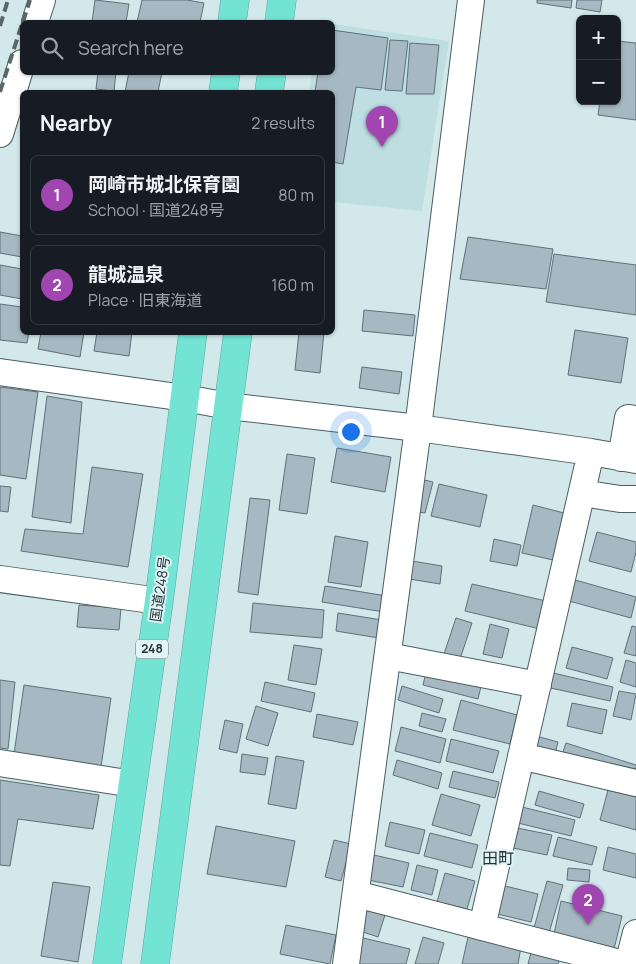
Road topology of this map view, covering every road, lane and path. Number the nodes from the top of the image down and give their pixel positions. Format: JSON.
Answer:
{"nodes":[{"id":1,"x":42,"y":0,"type":"edge"},
{"id":2,"x":235,"y":0,"type":"edge"},
{"id":3,"x":282,"y":0,"type":"edge"},
{"id":4,"x":471,"y":0,"type":"edge"},
{"id":5,"x":36,"y":20,"type":"edge"},
{"id":6,"x":232,"y":20,"type":"edge"},
{"id":7,"x":279,"y":20,"type":"edge"},
{"id":8,"x":20,"y":69,"type":"edge"},
{"id":9,"x":226,"y":75,"type":"edge"},
{"id":10,"x":272,"y":75,"type":"edge"},
{"id":11,"x":223,"y":90,"type":"edge"},
{"id":12,"x":269,"y":90,"type":"edge"},
{"id":13,"x":0,"y":134,"type":"edge"},
{"id":14,"x":193,"y":335,"type":"edge"},
{"id":15,"x":238,"y":335,"type":"edge"},
{"id":16,"x":0,"y":372,"type":"edge"},
{"id":17,"x":185,"y":398,"type":"junction"},
{"id":18,"x":228,"y":406,"type":"junction"},
{"id":19,"x":636,"y":419,"type":"edge"},
{"id":20,"x":418,"y":428,"type":"junction"},
{"id":21,"x":591,"y":452,"type":"junction"},
{"id":22,"x":628,"y":459,"type":"edge"},
{"id":23,"x":582,"y":493,"type":"junction"},
{"id":24,"x":636,"y":499,"type":"edge"},
{"id":25,"x":0,"y":579,"type":"edge"},
{"id":26,"x":159,"y":601,"type":"junction"},
{"id":27,"x":388,"y":656,"type":"junction"},
{"id":28,"x":538,"y":685,"type":"junction"},
{"id":29,"x":521,"y":756,"type":"junction"},
{"id":30,"x":0,"y":763,"type":"edge"},
{"id":31,"x":636,"y":783,"type":"edge"},
{"id":32,"x":133,"y":784,"type":"junction"},
{"id":33,"x":356,"y":894,"type":"junction"},
{"id":34,"x":482,"y":927,"type":"junction"},
{"id":35,"x":636,"y":932,"type":"edge"},
{"id":36,"x":107,"y":964,"type":"edge"},
{"id":37,"x":155,"y":964,"type":"edge"},
{"id":38,"x":346,"y":964,"type":"edge"},
{"id":39,"x":626,"y":964,"type":"edge"}],
"edges":[{"from":1,"to":5,"type":"street"},
{"from":2,"to":6,"type":"highway"},
{"from":3,"to":7,"type":"highway"},
{"from":4,"to":20,"type":"street"},
{"from":8,"to":13,"type":"street"},
{"from":9,"to":11,"type":"highway"},
{"from":10,"to":12,"type":"highway"},
{"from":14,"to":17,"type":"highway","name":"国道248号","number":"248"},
{"from":15,"to":18,"type":"highway"},
{"from":16,"to":17,"type":"street"},
{"from":17,"to":18,"type":"street"},
{"from":17,"to":26,"type":"highway","name":"国道248号","number":"248"},
{"from":18,"to":20,"type":"street"},
{"from":18,"to":37,"type":"highway"},
{"from":19,"to":22,"type":"street"},
{"from":20,"to":21,"type":"street"},
{"from":20,"to":27,"type":"street"},
{"from":21,"to":22,"type":"street"},
{"from":21,"to":23,"type":"street"},
{"from":23,"to":24,"type":"street"},
{"from":23,"to":28,"type":"street"},
{"from":25,"to":26,"type":"street"},
{"from":26,"to":32,"type":"highway","name":"国道248号","number":"248"},
{"from":27,"to":28,"type":"street"},
{"from":27,"to":33,"type":"street"},
{"from":28,"to":29,"type":"street"},
{"from":29,"to":31,"type":"street"},
{"from":29,"to":34,"type":"street"},
{"from":30,"to":32,"type":"street"},
{"from":32,"to":36,"type":"highway","name":"国道248号","number":"248"},
{"from":33,"to":34,"type":"street"},
{"from":33,"to":38,"type":"street"},
{"from":34,"to":39,"type":"street"},
{"from":35,"to":39,"type":"street"}]}
